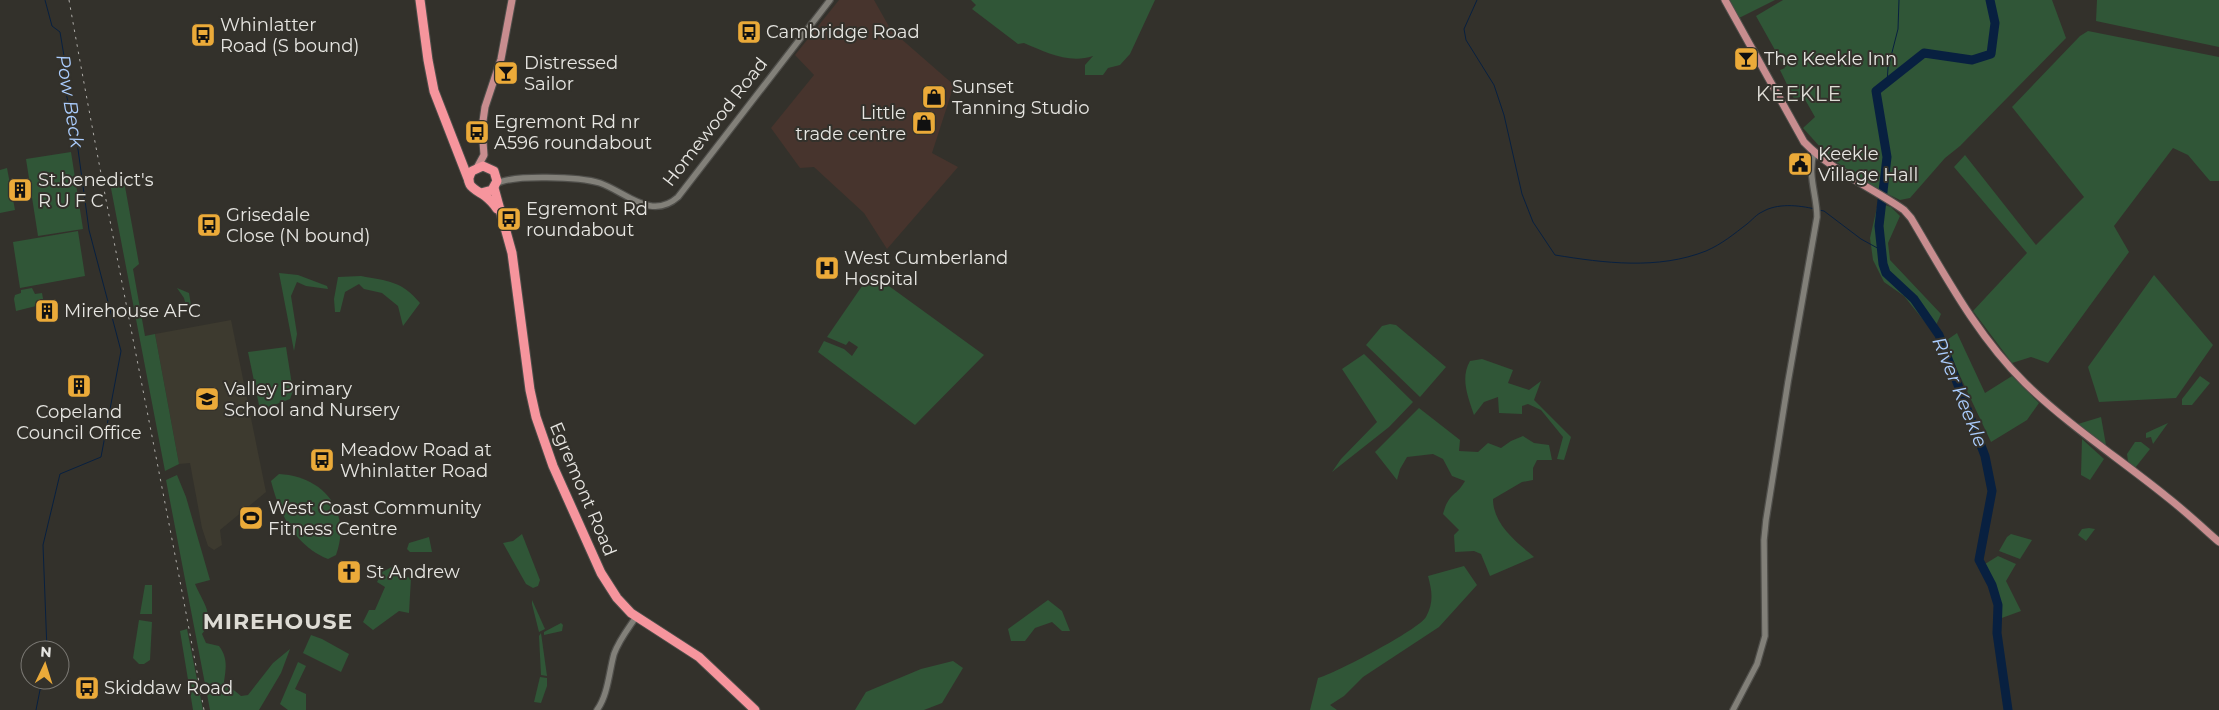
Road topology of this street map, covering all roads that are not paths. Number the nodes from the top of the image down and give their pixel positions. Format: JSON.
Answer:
{"nodes":[{"id":1,"x":420,"y":0,"type":"edge"},
{"id":2,"x":512,"y":0,"type":"edge"},
{"id":3,"x":830,"y":0,"type":"edge"},
{"id":4,"x":1725,"y":0,"type":"edge"},
{"id":5,"x":484,"y":148,"type":"junction"},
{"id":6,"x":1814,"y":153,"type":"junction"},
{"id":7,"x":458,"y":154,"type":"junction"},
{"id":8,"x":476,"y":168,"type":"junction"},
{"id":9,"x":492,"y":170,"type":"junction"},
{"id":10,"x":511,"y":179,"type":"junction"},
{"id":11,"x":469,"y":181,"type":"junction"},
{"id":12,"x":495,"y":186,"type":"junction"},
{"id":13,"x":481,"y":194,"type":"junction"},
{"id":14,"x":500,"y":213,"type":"junction"},
{"id":15,"x":2219,"y":542,"type":"edge"},
{"id":16,"x":636,"y":617,"type":"junction"},
{"id":17,"x":597,"y":710,"type":"edge"},
{"id":18,"x":755,"y":710,"type":"edge"},
{"id":19,"x":1733,"y":710,"type":"edge"}],
"edges":[{"from":1,"to":7,"type":"highway"},
{"from":2,"to":5,"type":"main road"},
{"from":3,"to":10,"type":"street","name":"Homewood Road"},
{"from":4,"to":6,"type":"main road"},
{"from":5,"to":8,"type":"main road"},
{"from":5,"to":9,"type":"main road"},
{"from":6,"to":15,"type":"main road"},
{"from":6,"to":19,"type":"street"},
{"from":7,"to":8,"type":"highway"},
{"from":7,"to":11,"type":"highway"},
{"from":8,"to":9,"type":"highway"},
{"from":8,"to":11,"type":"highway"},
{"from":9,"to":10,"type":"street"},
{"from":9,"to":12,"type":"highway"},
{"from":10,"to":12,"type":"street"},
{"from":11,"to":13,"type":"highway"},
{"from":12,"to":13,"type":"highway"},
{"from":12,"to":14,"type":"highway","name":"Egremont Road"},
{"from":13,"to":14,"type":"highway"},
{"from":14,"to":16,"type":"highway","name":"Egremont Road"},
{"from":16,"to":17,"type":"street"},
{"from":16,"to":18,"type":"highway","name":"Egremont Road"}]}
